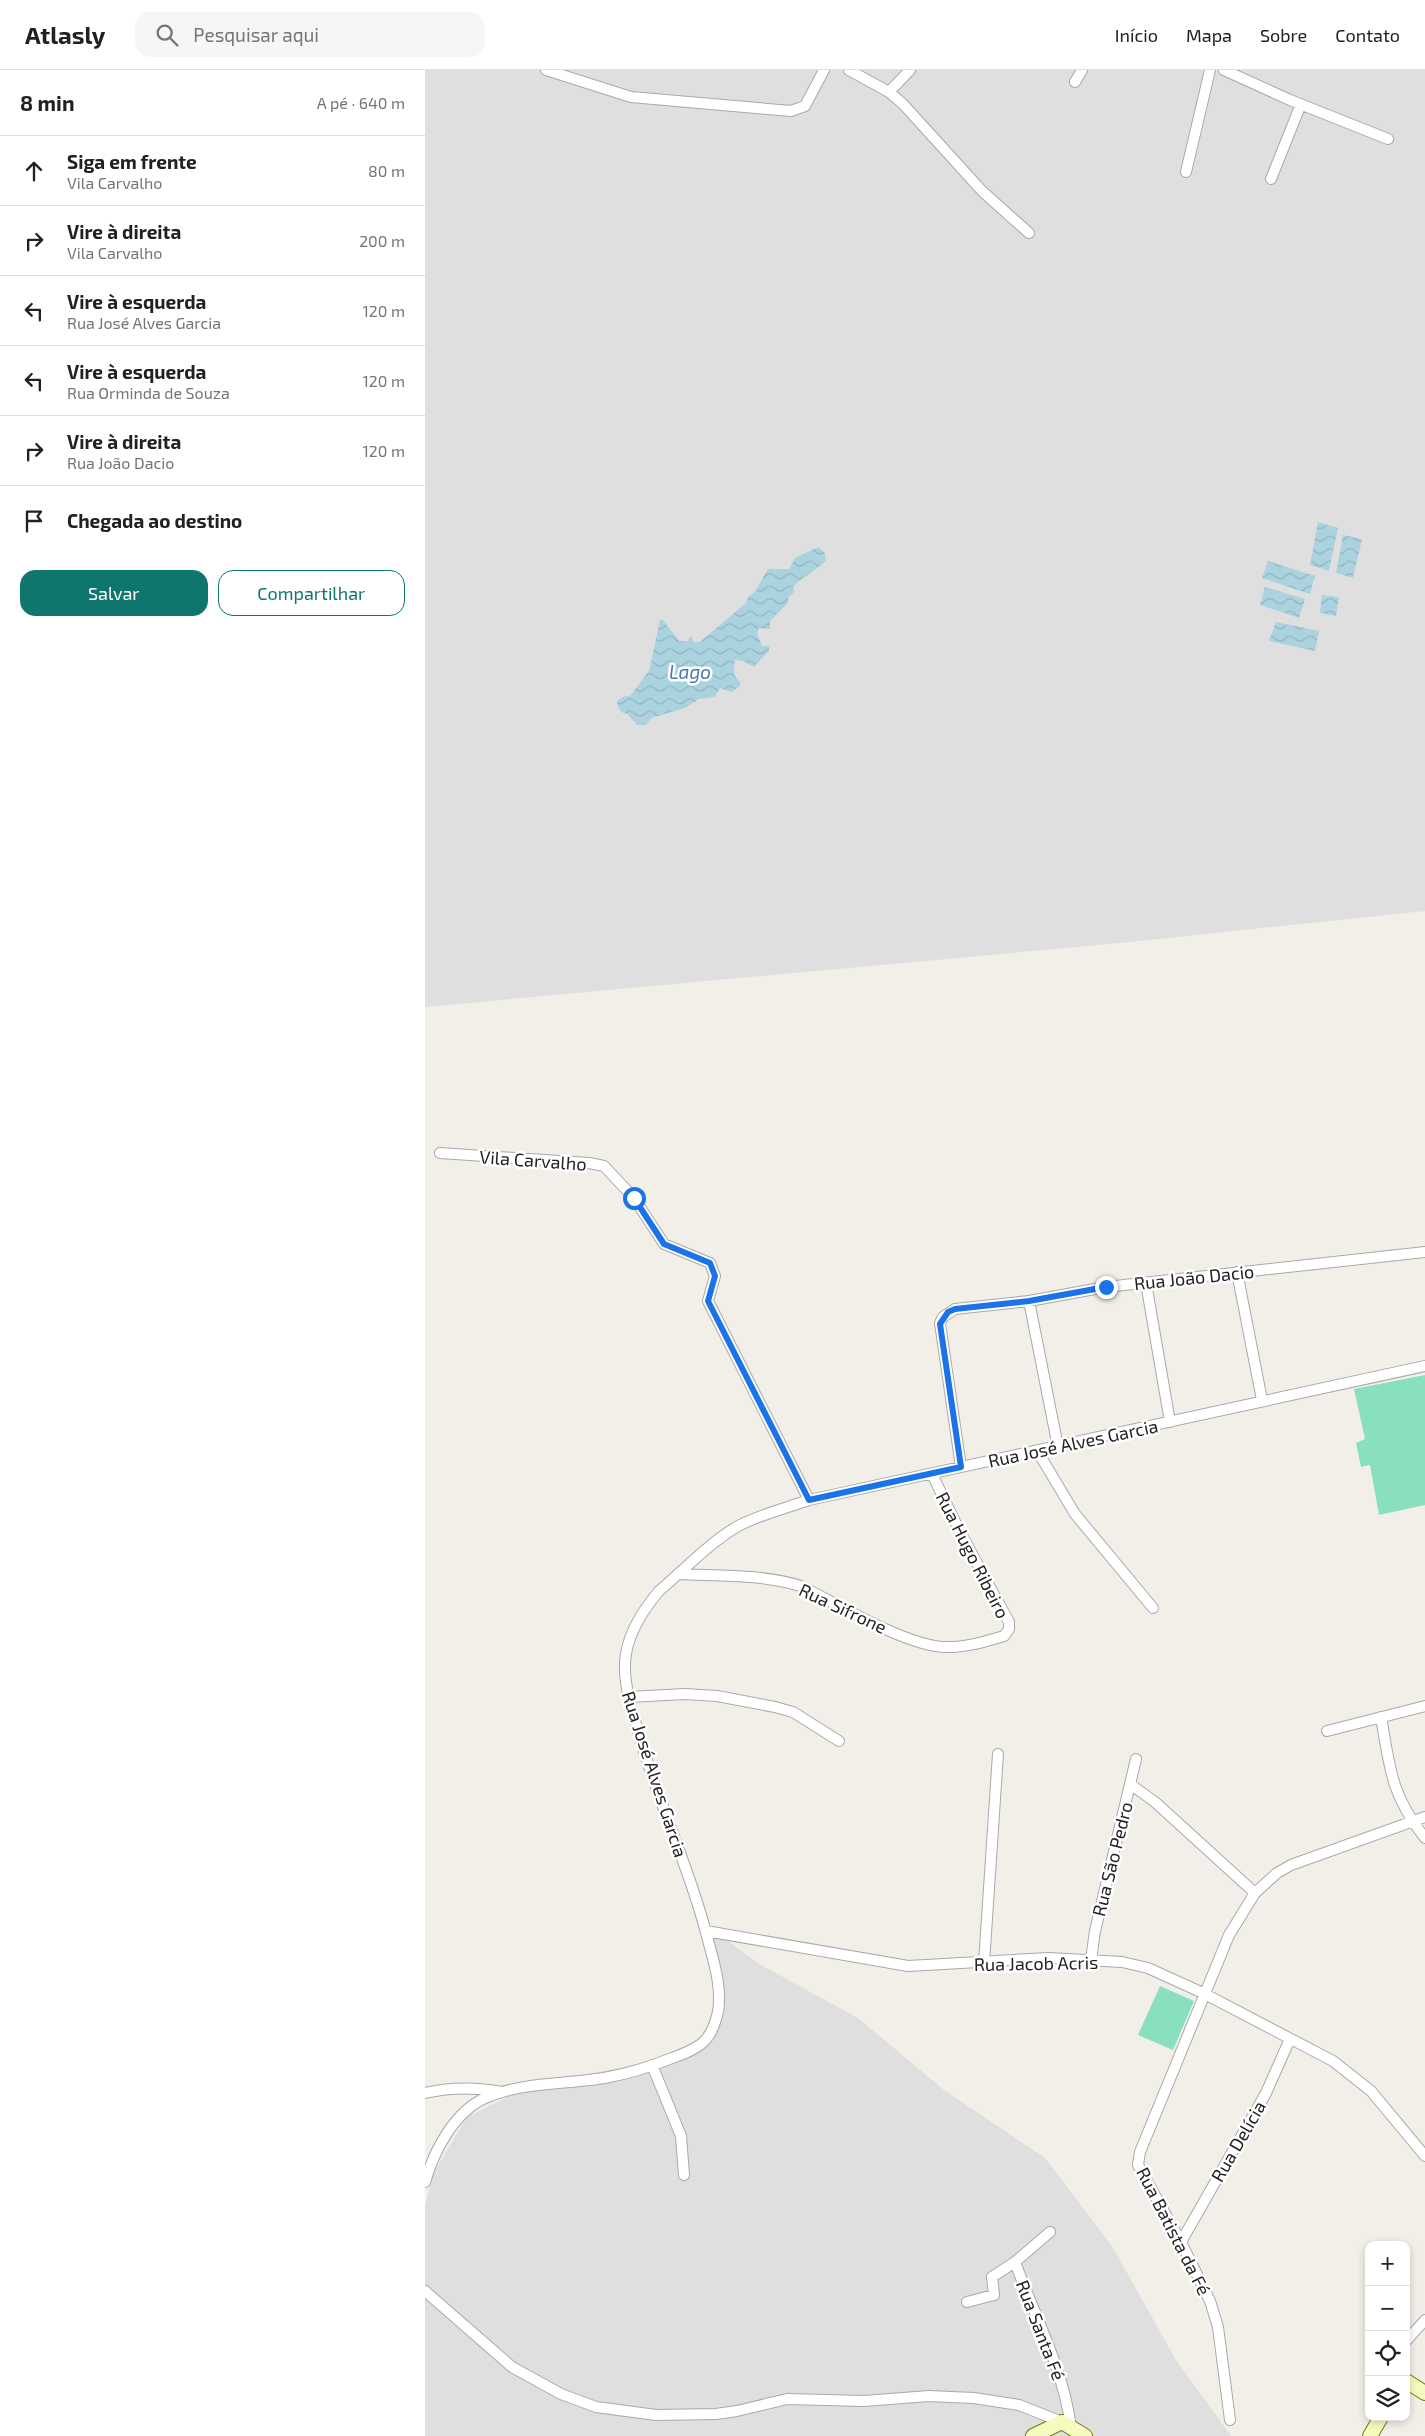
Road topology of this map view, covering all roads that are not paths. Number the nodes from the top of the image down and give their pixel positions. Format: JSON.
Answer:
{"nodes":[{"id":1,"x":546,"y":70,"type":"edge"},
{"id":2,"x":824,"y":70,"type":"edge"},
{"id":3,"x":849,"y":70,"type":"edge"},
{"id":4,"x":910,"y":70,"type":"edge"},
{"id":5,"x":1082,"y":70,"type":"edge"},
{"id":6,"x":1210,"y":70,"type":"edge"},
{"id":7,"x":1224,"y":70,"type":"edge"},
{"id":8,"x":1075,"y":82,"type":"dead end"},
{"id":9,"x":889,"y":92,"type":"junction"},
{"id":10,"x":1301,"y":104,"type":"junction"},
{"id":11,"x":1388,"y":138,"type":"dead end"},
{"id":12,"x":1186,"y":172,"type":"dead end"},
{"id":13,"x":1271,"y":179,"type":"dead end"},
{"id":14,"x":1029,"y":233,"type":"dead end"},
{"id":15,"x":439,"y":1153,"type":"dead end"},
{"id":16,"x":1425,"y":1252,"type":"edge"},
{"id":17,"x":1237,"y":1272,"type":"junction"},
{"id":18,"x":1146,"y":1283,"type":"junction"},
{"id":19,"x":1029,"y":1301,"type":"junction"},
{"id":20,"x":1425,"y":1366,"type":"edge"},
{"id":21,"x":1262,"y":1400,"type":"junction"},
{"id":22,"x":1170,"y":1422,"type":"junction"},
{"id":23,"x":1058,"y":1447,"type":"junction"},
{"id":24,"x":1038,"y":1452,"type":"junction"},
{"id":25,"x":961,"y":1467,"type":"junction"},
{"id":26,"x":932,"y":1474,"type":"junction"},
{"id":27,"x":809,"y":1500,"type":"junction"},
{"id":28,"x":678,"y":1574,"type":"junction"},
{"id":29,"x":1153,"y":1608,"type":"dead end"},
{"id":30,"x":1004,"y":1636,"type":"joint"},
{"id":31,"x":629,"y":1697,"type":"junction"},
{"id":32,"x":1425,"y":1706,"type":"edge"},
{"id":33,"x":1381,"y":1717,"type":"junction"},
{"id":34,"x":1327,"y":1731,"type":"dead end"},
{"id":35,"x":839,"y":1741,"type":"dead end"},
{"id":36,"x":998,"y":1754,"type":"dead end"},
{"id":37,"x":1136,"y":1759,"type":"dead end"},
{"id":38,"x":1130,"y":1784,"type":"junction"},
{"id":39,"x":1425,"y":1817,"type":"edge"},
{"id":40,"x":1411,"y":1821,"type":"junction"},
{"id":41,"x":1425,"y":1838,"type":"edge"},
{"id":42,"x":1255,"y":1894,"type":"junction"},
{"id":43,"x":706,"y":1931,"type":"junction"},
{"id":44,"x":1091,"y":1960,"type":"junction"},
{"id":45,"x":984,"y":1963,"type":"junction"},
{"id":46,"x":1203,"y":1993,"type":"junction"},
{"id":47,"x":1291,"y":2038,"type":"junction"},
{"id":48,"x":652,"y":2065,"type":"junction"},
{"id":49,"x":425,"y":2093,"type":"edge"},
{"id":50,"x":505,"y":2093,"type":"junction"},
{"id":51,"x":1425,"y":2156,"type":"edge"},
{"id":52,"x":684,"y":2175,"type":"dead end"},
{"id":53,"x":425,"y":2182,"type":"edge"},
{"id":54,"x":1050,"y":2232,"type":"dead end"},
{"id":55,"x":1181,"y":2242,"type":"junction"},
{"id":56,"x":1015,"y":2262,"type":"junction"},
{"id":57,"x":425,"y":2292,"type":"edge"},
{"id":58,"x":967,"y":2302,"type":"dead end"},
{"id":59,"x":1425,"y":2320,"type":"edge"},
{"id":60,"x":1410,"y":2337,"type":"edge"},
{"id":61,"x":1410,"y":2383,"type":"edge"},
{"id":62,"x":1425,"y":2393,"type":"edge"},
{"id":63,"x":1230,"y":2420,"type":"dead end"},
{"id":64,"x":1379,"y":2421,"type":"edge"},
{"id":65,"x":1067,"y":2425,"type":"junction"},
{"id":66,"x":1033,"y":2436,"type":"edge"},
{"id":67,"x":1085,"y":2436,"type":"edge"},
{"id":68,"x":1371,"y":2436,"type":"edge"}],
"edges":[{"from":1,"to":2,"type":"street"},
{"from":3,"to":9,"type":"street"},
{"from":4,"to":9,"type":"street"},
{"from":5,"to":8,"type":"street"},
{"from":6,"to":12,"type":"street"},
{"from":7,"to":10,"type":"street"},
{"from":9,"to":14,"type":"street"},
{"from":10,"to":11,"type":"street"},
{"from":10,"to":13,"type":"street"},
{"from":15,"to":27,"type":"street","name":"Vila Carvalho"},
{"from":16,"to":17,"type":"street","name":"Rua João Dacio"},
{"from":17,"to":18,"type":"street","name":"Rua João Dacio"},
{"from":17,"to":21,"type":"street"},
{"from":18,"to":19,"type":"street","name":"Rua João Dacio"},
{"from":18,"to":22,"type":"street"},
{"from":19,"to":23,"type":"street"},
{"from":19,"to":25,"type":"street","name":"Rua João Dacio"},
{"from":20,"to":21,"type":"street","name":"Rua José Alves Garcia"},
{"from":21,"to":22,"type":"street","name":"Rua José Alves Garcia"},
{"from":22,"to":23,"type":"street","name":"Rua José Alves Garcia"},
{"from":23,"to":24,"type":"street","name":"Rua José Alves Garcia"},
{"from":24,"to":25,"type":"street","name":"Rua José Alves Garcia"},
{"from":24,"to":29,"type":"street"},
{"from":25,"to":26,"type":"street","name":"Rua José Alves Garcia"},
{"from":26,"to":27,"type":"street","name":"Rua José Alves Garcia"},
{"from":26,"to":30,"type":"street","name":"Rua Hugo Ribeiro"},
{"from":27,"to":28,"type":"street","name":"Rua José Alves Garcia"},
{"from":28,"to":30,"type":"street","name":"Rua Sifrone"},
{"from":28,"to":31,"type":"street","name":"Rua José Alves Garcia"},
{"from":31,"to":35,"type":"street"},
{"from":31,"to":43,"type":"street","name":"Rua José Alves Garcia"},
{"from":32,"to":33,"type":"street"},
{"from":33,"to":34,"type":"street"},
{"from":33,"to":40,"type":"street"},
{"from":36,"to":45,"type":"street"},
{"from":37,"to":38,"type":"street","name":"Rua São Pedro"},
{"from":38,"to":42,"type":"street"},
{"from":38,"to":44,"type":"street","name":"Rua São Pedro"},
{"from":39,"to":40,"type":"street","name":"Rua Batista da Fé"},
{"from":40,"to":41,"type":"street"},
{"from":40,"to":42,"type":"street","name":"Rua Batista da Fé"},
{"from":42,"to":46,"type":"street","name":"Rua Batista da Fé"},
{"from":43,"to":45,"type":"street","name":"Rua Jacob Acris"},
{"from":43,"to":48,"type":"street","name":"Rua José Alves Garcia"},
{"from":44,"to":45,"type":"street","name":"Rua Jacob Acris"},
{"from":44,"to":46,"type":"street","name":"Rua Jacob Acris"},
{"from":46,"to":47,"type":"street","name":"Rua Jacob Acris"},
{"from":46,"to":55,"type":"street","name":"Rua Batista da Fé"},
{"from":47,"to":51,"type":"street","name":"Rua Jacob Acris"},
{"from":47,"to":55,"type":"street","name":"Rua Delícia"},
{"from":48,"to":50,"type":"street","name":"Rua José Alves Garcia"},
{"from":48,"to":52,"type":"street"},
{"from":49,"to":50,"type":"street"},
{"from":50,"to":53,"type":"street","name":"Rua José Alves Garcia"},
{"from":54,"to":56,"type":"street"},
{"from":55,"to":63,"type":"street","name":"Rua Batista da Fé"},
{"from":56,"to":58,"type":"street"},
{"from":56,"to":65,"type":"street","name":"Rua Santa Fé"},
{"from":57,"to":65,"type":"street"},
{"from":59,"to":60,"type":"street"},
{"from":61,"to":62,"type":"street"},
{"from":64,"to":68,"type":"street"},
{"from":65,"to":66,"type":"street"},
{"from":65,"to":67,"type":"street"}]}
